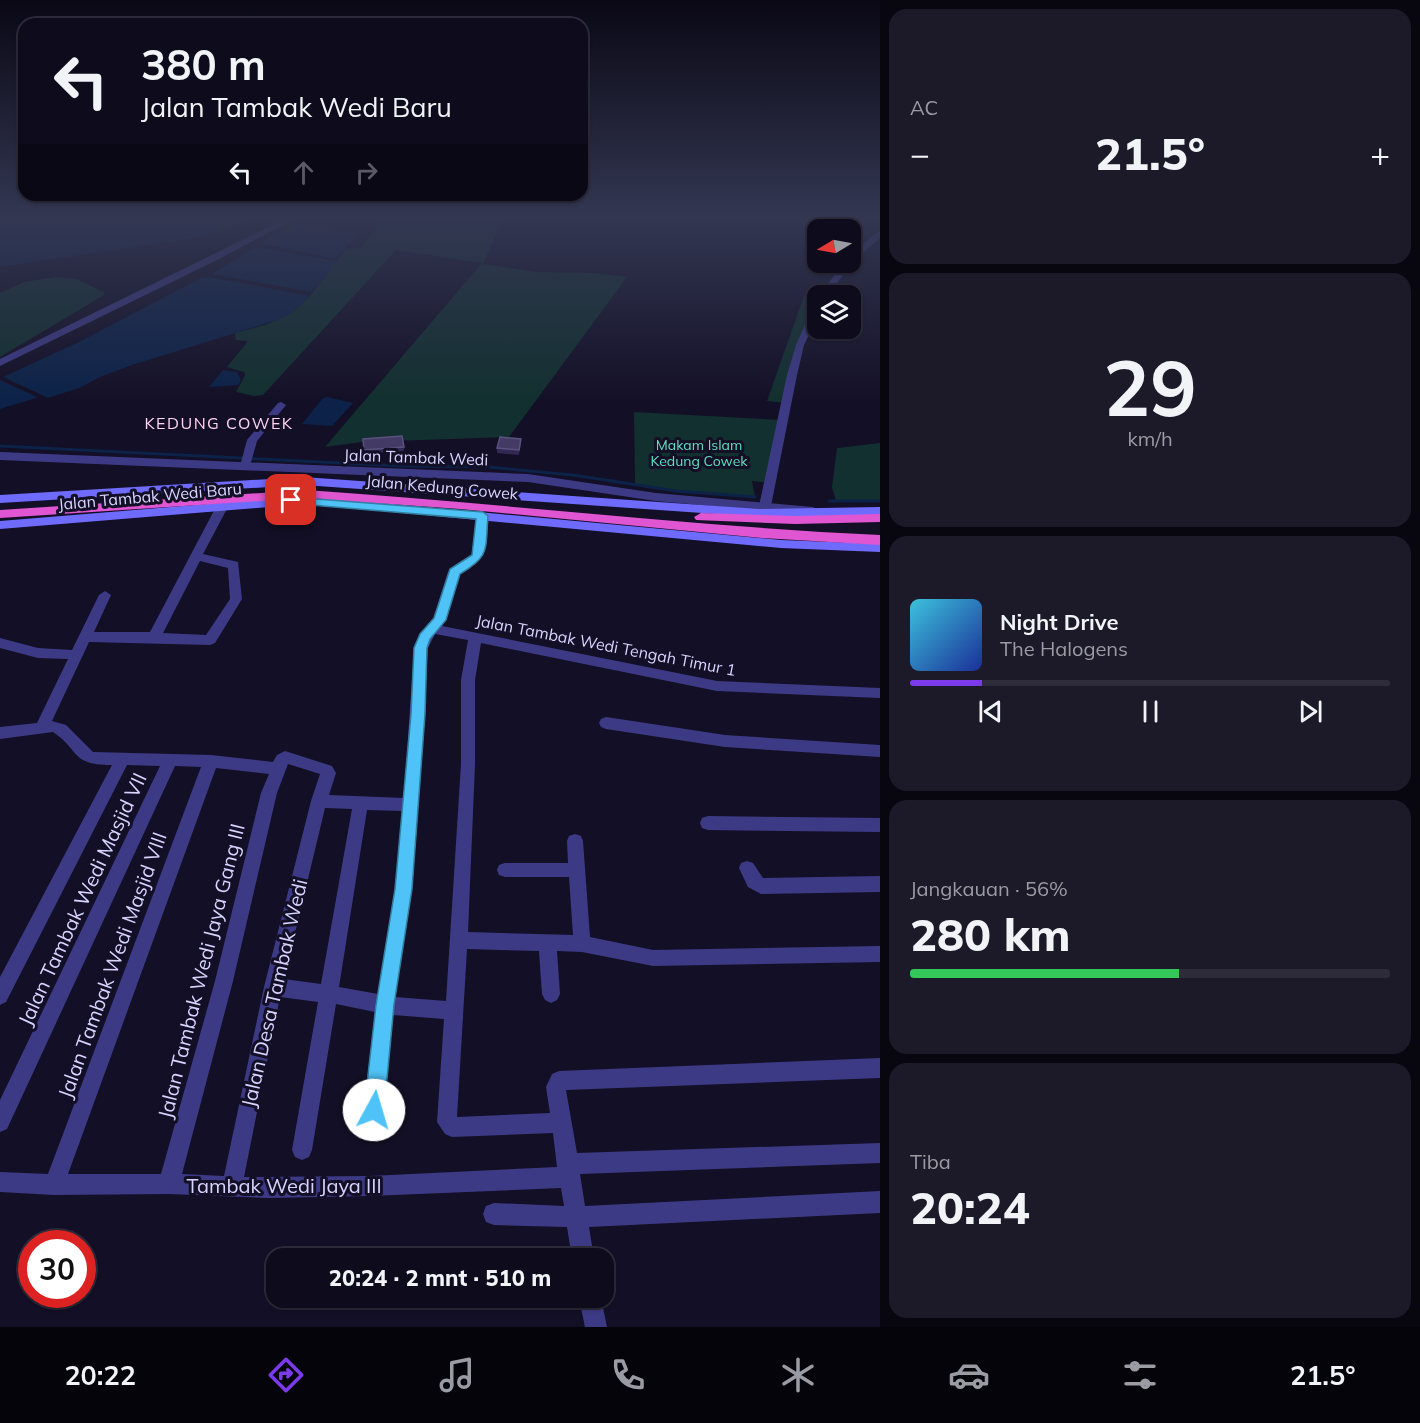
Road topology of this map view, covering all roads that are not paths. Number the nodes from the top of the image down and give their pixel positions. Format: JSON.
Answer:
{"nodes":[{"id":1,"x":169,"y":280,"type":"edge"},
{"id":2,"x":807,"y":329,"type":"edge"},
{"id":3,"x":0,"y":363,"type":"edge"},
{"id":4,"x":281,"y":405,"type":"dead end"},
{"id":5,"x":0,"y":456,"type":"edge"},
{"id":6,"x":246,"y":460,"type":"junction"},
{"id":7,"x":501,"y":477,"type":"junction"},
{"id":8,"x":501,"y":495,"type":"junction"},
{"id":9,"x":0,"y":499,"type":"edge"},
{"id":10,"x":656,"y":502,"type":"junction"},
{"id":11,"x":0,"y":504,"type":"edge"},
{"id":12,"x":223,"y":505,"type":"junction"},
{"id":13,"x":765,"y":506,"type":"junction"},
{"id":14,"x":880,"y":511,"type":"edge"},
{"id":15,"x":829,"y":513,"type":"junction"},
{"id":16,"x":0,"y":514,"type":"edge"},
{"id":17,"x":483,"y":516,"type":"junction"},
{"id":18,"x":880,"y":518,"type":"edge"},
{"id":19,"x":46,"y":522,"type":"joint"},
{"id":20,"x":0,"y":526,"type":"edge"},
{"id":21,"x":705,"y":528,"type":"junction"},
{"id":22,"x":688,"y":536,"type":"junction"},
{"id":23,"x":880,"y":540,"type":"edge"},
{"id":24,"x":880,"y":548,"type":"edge"},
{"id":25,"x":197,"y":556,"type":"junction"},
{"id":26,"x":105,"y":595,"type":"dead end"},
{"id":27,"x":435,"y":628,"type":"junction"},
{"id":28,"x":85,"y":637,"type":"junction"},
{"id":29,"x":154,"y":637,"type":"junction"},
{"id":30,"x":475,"y":637,"type":"junction"},
{"id":31,"x":0,"y":643,"type":"edge"},
{"id":32,"x":77,"y":655,"type":"junction"},
{"id":33,"x":880,"y":693,"type":"edge"},
{"id":34,"x":606,"y":723,"type":"dead end"},
{"id":35,"x":42,"y":727,"type":"junction"},
{"id":36,"x":2,"y":737,"type":"edge"},
{"id":37,"x":880,"y":750,"type":"edge"},
{"id":38,"x":123,"y":758,"type":"junction"},
{"id":39,"x":171,"y":759,"type":"junction"},
{"id":40,"x":211,"y":761,"type":"junction"},
{"id":41,"x":277,"y":769,"type":"junction"},
{"id":42,"x":319,"y":801,"type":"junction"},
{"id":43,"x":361,"y":802,"type":"junction"},
{"id":44,"x":409,"y":805,"type":"junction"},
{"id":45,"x":708,"y":823,"type":"dead end"},
{"id":46,"x":880,"y":825,"type":"edge"},
{"id":47,"x":575,"y":841,"type":"dead end"},
{"id":48,"x":747,"y":868,"type":"dead end"},
{"id":49,"x":505,"y":870,"type":"dead end"},
{"id":50,"x":578,"y":870,"type":"junction"},
{"id":51,"x":880,"y":884,"type":"edge"},
{"id":52,"x":459,"y":940,"type":"junction"},
{"id":53,"x":547,"y":942,"type":"junction"},
{"id":54,"x":582,"y":944,"type":"junction"},
{"id":55,"x":880,"y":954,"type":"edge"},
{"id":56,"x":273,"y":987,"type":"junction"},
{"id":57,"x":329,"y":994,"type":"junction"},
{"id":58,"x":551,"y":994,"type":"dead end"},
{"id":59,"x":0,"y":996,"type":"edge"},
{"id":60,"x":385,"y":1005,"type":"junction"},
{"id":61,"x":454,"y":1011,"type":"junction"},
{"id":62,"x":880,"y":1068,"type":"edge"},
{"id":63,"x":0,"y":1122,"type":"edge"},
{"id":64,"x":561,"y":1123,"type":"junction"},
{"id":65,"x":371,"y":1131,"type":"dead end"},
{"id":66,"x":302,"y":1150,"type":"dead end"},
{"id":67,"x":880,"y":1153,"type":"edge"},
{"id":68,"x":568,"y":1170,"type":"junction"},
{"id":69,"x":0,"y":1182,"type":"edge"},
{"id":70,"x":169,"y":1184,"type":"junction"},
{"id":71,"x":54,"y":1185,"type":"junction"},
{"id":72,"x":232,"y":1186,"type":"junction"},
{"id":73,"x":880,"y":1202,"type":"edge"},
{"id":74,"x":494,"y":1214,"type":"dead end"},
{"id":75,"x":575,"y":1217,"type":"junction"},
{"id":76,"x":581,"y":1248,"type":"edge"},
{"id":77,"x":592,"y":1308,"type":"edge"},
{"id":78,"x":596,"y":1327,"type":"edge"}],
"edges":[{"from":1,"to":3,"type":"street"},
{"from":2,"to":13,"type":"street"},
{"from":4,"to":6,"type":"street"},
{"from":5,"to":6,"type":"street","name":"Jalan Tambak Wedi"},
{"from":6,"to":7,"type":"street","name":"Jalan Tambak Wedi"},
{"from":7,"to":8,"type":"street"},
{"from":7,"to":10,"type":"street","name":"Jalan Tambak Wedi"},
{"from":8,"to":9,"type":"main road"},
{"from":8,"to":10,"type":"main road"},
{"from":10,"to":13,"type":"street","name":"Jalan Tambak Wedi"},
{"from":10,"to":15,"type":"main road"},
{"from":11,"to":18,"type":"highway","name":"Jalan Kedung Cowek"},
{"from":12,"to":17,"type":"main road","name":"Jalan Tambak Wedi Baru"},
{"from":12,"to":19,"type":"main road","name":"Jalan Tambak Wedi Baru"},
{"from":12,"to":25,"type":"street"},
{"from":13,"to":15,"type":"street","name":"Jalan Tambak Wedi"},
{"from":14,"to":15,"type":"main road"},
{"from":16,"to":21,"type":"highway","name":"Jalan Kedung Cowek"},
{"from":17,"to":22,"type":"main road","name":"Jalan Kedung Cowek"},
{"from":17,"to":27,"type":"street"},
{"from":19,"to":20,"type":"street","name":"Jalan Tambak Wedi Baru"},
{"from":21,"to":22,"type":"highway"},
{"from":21,"to":23,"type":"highway","name":"Jalan Kedung Cowek"},
{"from":22,"to":24,"type":"main road","name":"Jalan Kedung Cowek"},
{"from":25,"to":29,"type":"street"},
{"from":25,"to":29,"type":"street"},
{"from":26,"to":28,"type":"street"},
{"from":27,"to":30,"type":"street","name":"Jalan Tambak Wedi Tengah Timur 1"},
{"from":27,"to":44,"type":"street"},
{"from":28,"to":29,"type":"street"},
{"from":28,"to":32,"type":"street"},
{"from":30,"to":33,"type":"street","name":"Jalan Tambak Wedi Tengah Timur 1"},
{"from":30,"to":52,"type":"street"},
{"from":31,"to":32,"type":"street"},
{"from":32,"to":35,"type":"street"},
{"from":34,"to":37,"type":"street"},
{"from":35,"to":36,"type":"street"},
{"from":35,"to":38,"type":"street"},
{"from":38,"to":39,"type":"street"},
{"from":38,"to":59,"type":"street"},
{"from":39,"to":40,"type":"street"},
{"from":39,"to":63,"type":"street","name":"Jalan Tambak Wedi Masjid VII"},
{"from":40,"to":41,"type":"street"},
{"from":40,"to":71,"type":"street","name":"Jalan Tambak Wedi Masjid VIII"},
{"from":41,"to":42,"type":"street","name":"Jalan Desa Tambak Wedi"},
{"from":41,"to":70,"type":"street","name":"Jalan Tambak Wedi Jaya Gang III"},
{"from":42,"to":43,"type":"street"},
{"from":42,"to":56,"type":"street","name":"Jalan Desa Tambak Wedi"},
{"from":43,"to":44,"type":"street"},
{"from":43,"to":57,"type":"street"},
{"from":44,"to":60,"type":"street"},
{"from":45,"to":46,"type":"street"},
{"from":47,"to":50,"type":"street"},
{"from":48,"to":51,"type":"street"},
{"from":49,"to":50,"type":"street"},
{"from":50,"to":54,"type":"street"},
{"from":52,"to":53,"type":"street"},
{"from":52,"to":61,"type":"street"},
{"from":53,"to":54,"type":"street"},
{"from":53,"to":58,"type":"street"},
{"from":54,"to":55,"type":"street"},
{"from":56,"to":57,"type":"street"},
{"from":56,"to":72,"type":"street","name":"Jalan Desa Tambak Wedi"},
{"from":57,"to":60,"type":"street"},
{"from":57,"to":66,"type":"street"},
{"from":60,"to":61,"type":"street"},
{"from":60,"to":65,"type":"street"},
{"from":61,"to":64,"type":"street"},
{"from":62,"to":64,"type":"street"},
{"from":64,"to":68,"type":"street"},
{"from":67,"to":68,"type":"street","name":"Tambak Wedi Jaya III"},
{"from":68,"to":72,"type":"street","name":"Tambak Wedi Jaya III"},
{"from":68,"to":75,"type":"street"},
{"from":69,"to":71,"type":"street","name":"Tambak Wedi Jaya III"},
{"from":70,"to":71,"type":"street","name":"Tambak Wedi Jaya III"},
{"from":70,"to":72,"type":"street","name":"Tambak Wedi Jaya III"},
{"from":73,"to":75,"type":"street"},
{"from":74,"to":75,"type":"street"},
{"from":75,"to":76,"type":"street"},
{"from":77,"to":78,"type":"street"}]}
